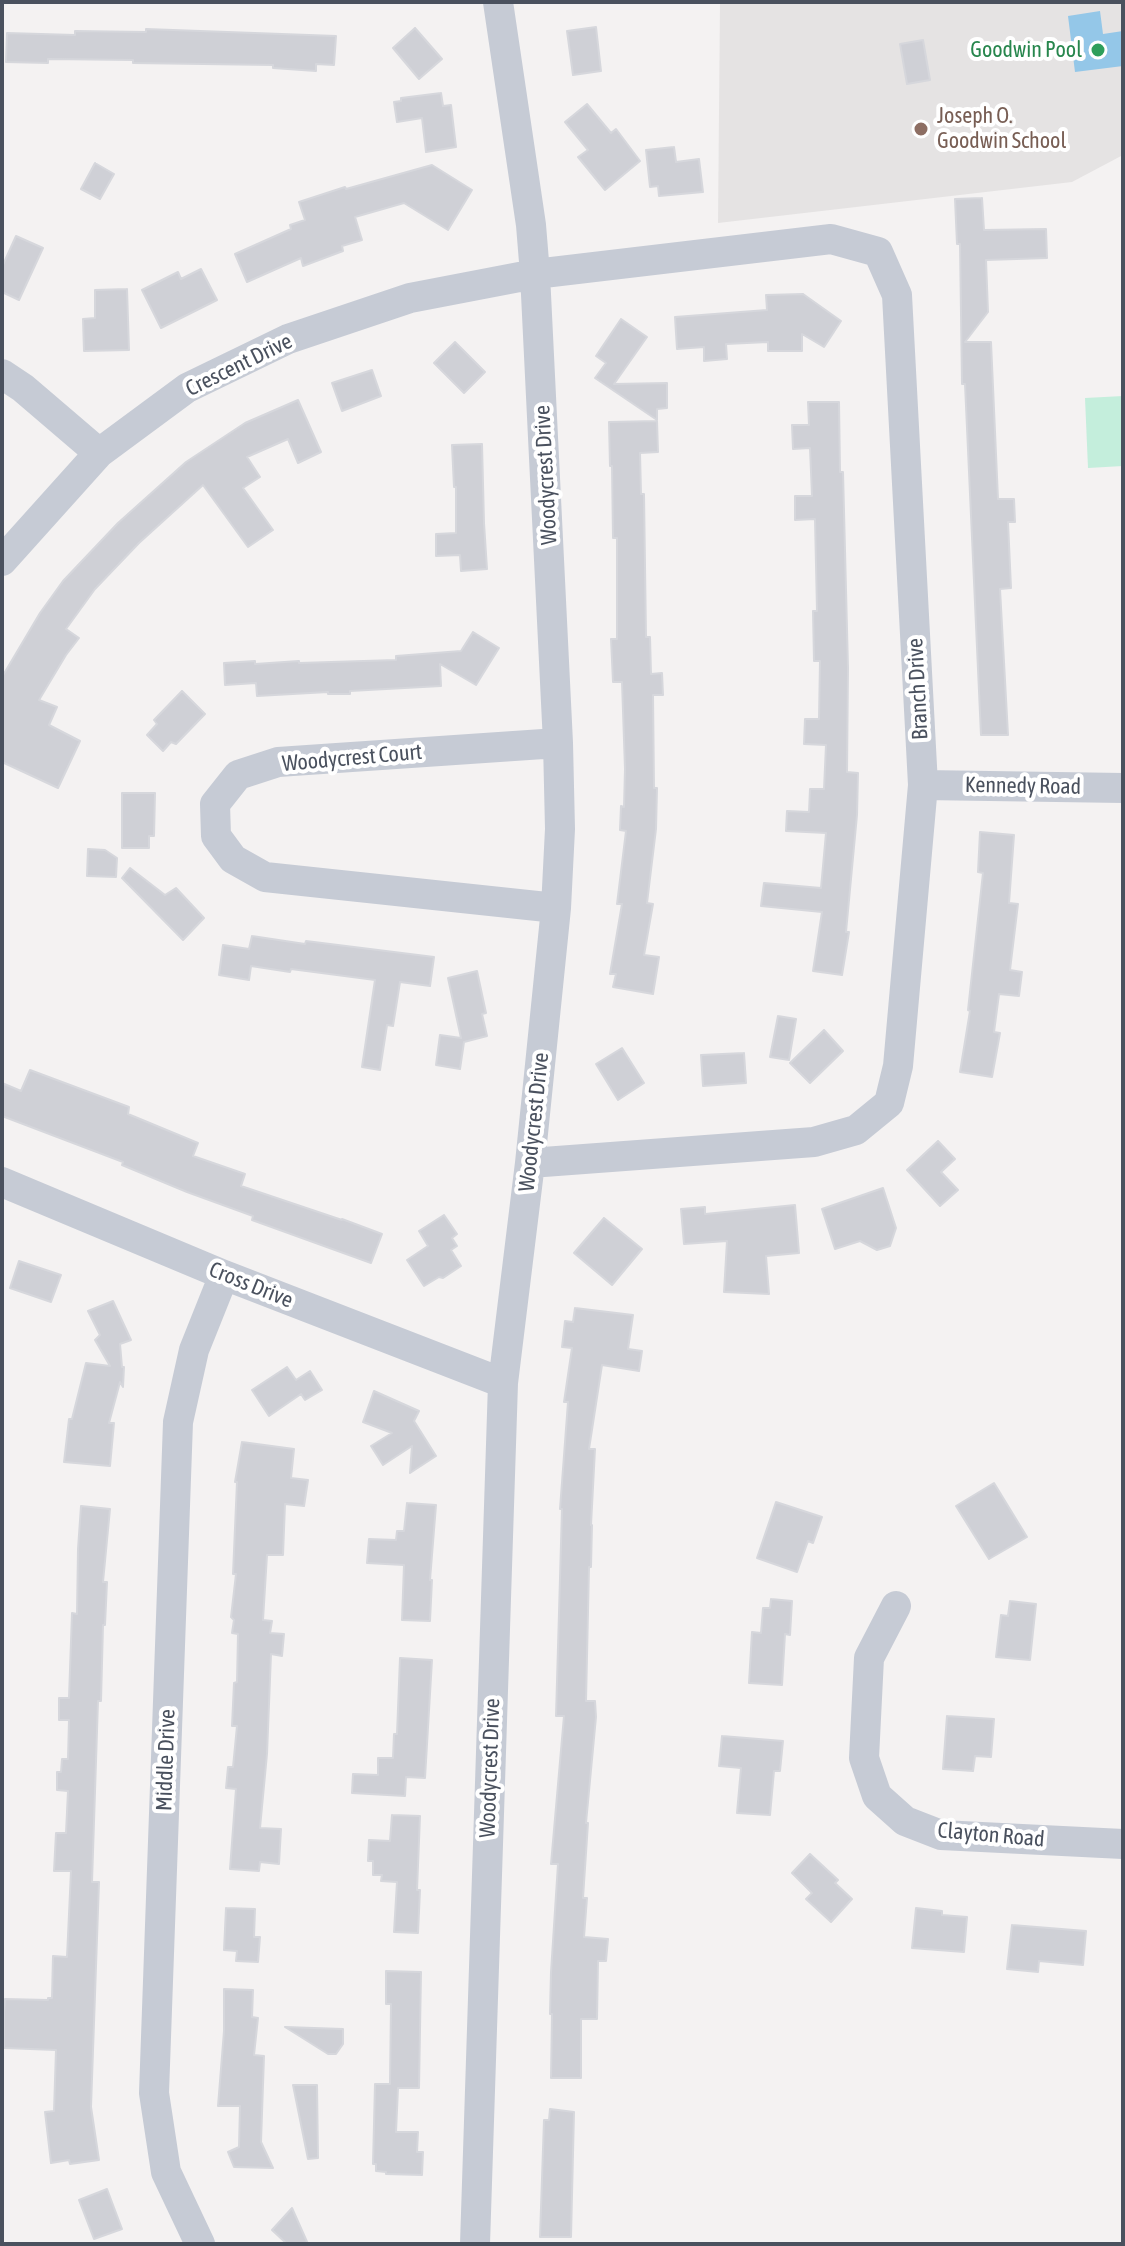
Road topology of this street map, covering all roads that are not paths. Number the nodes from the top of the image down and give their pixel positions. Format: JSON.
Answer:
{"nodes":[{"id":1,"x":498,"y":2,"type":"edge"},
{"id":2,"x":535,"y":274,"type":"junction"},
{"id":3,"x":2,"y":374,"type":"edge"},
{"id":4,"x":99,"y":453,"type":"junction"},
{"id":5,"x":2,"y":561,"type":"edge"},
{"id":6,"x":558,"y":743,"type":"junction"},
{"id":7,"x":923,"y":785,"type":"junction"},
{"id":8,"x":1123,"y":788,"type":"edge"},
{"id":9,"x":556,"y":908,"type":"junction"},
{"id":10,"x":530,"y":1163,"type":"junction"},
{"id":11,"x":2,"y":1182,"type":"edge"},
{"id":12,"x":224,"y":1275,"type":"junction"},
{"id":13,"x":503,"y":1383,"type":"junction"},
{"id":14,"x":896,"y":1606,"type":"dead end"},
{"id":15,"x":1123,"y":1844,"type":"edge"},
{"id":16,"x":200,"y":2244,"type":"edge"},
{"id":17,"x":475,"y":2244,"type":"edge"}],
"edges":[{"from":1,"to":2,"type":"street","name":"Woodycrest Drive"},
{"from":2,"to":4,"type":"street","name":"Crescent Drive"},
{"from":2,"to":6,"type":"street","name":"Woodycrest Drive"},
{"from":2,"to":7,"type":"street","name":"Branch Drive"},
{"from":3,"to":4,"type":"street"},
{"from":4,"to":5,"type":"street","name":"Crescent Drive"},
{"from":6,"to":9,"type":"street","name":"Woodycrest Drive"},
{"from":6,"to":9,"type":"street","name":"Woodycrest Court"},
{"from":7,"to":8,"type":"street","name":"Kennedy Road"},
{"from":7,"to":10,"type":"street","name":"Branch Drive"},
{"from":9,"to":10,"type":"street","name":"Woodycrest Drive"},
{"from":10,"to":13,"type":"street","name":"Woodycrest Drive"},
{"from":11,"to":12,"type":"street","name":"Cross Drive"},
{"from":12,"to":13,"type":"street","name":"Cross Drive"},
{"from":12,"to":16,"type":"street","name":"Middle Drive"},
{"from":13,"to":17,"type":"street","name":"Woodycrest Drive"},
{"from":14,"to":15,"type":"street","name":"Clayton Road"}]}
